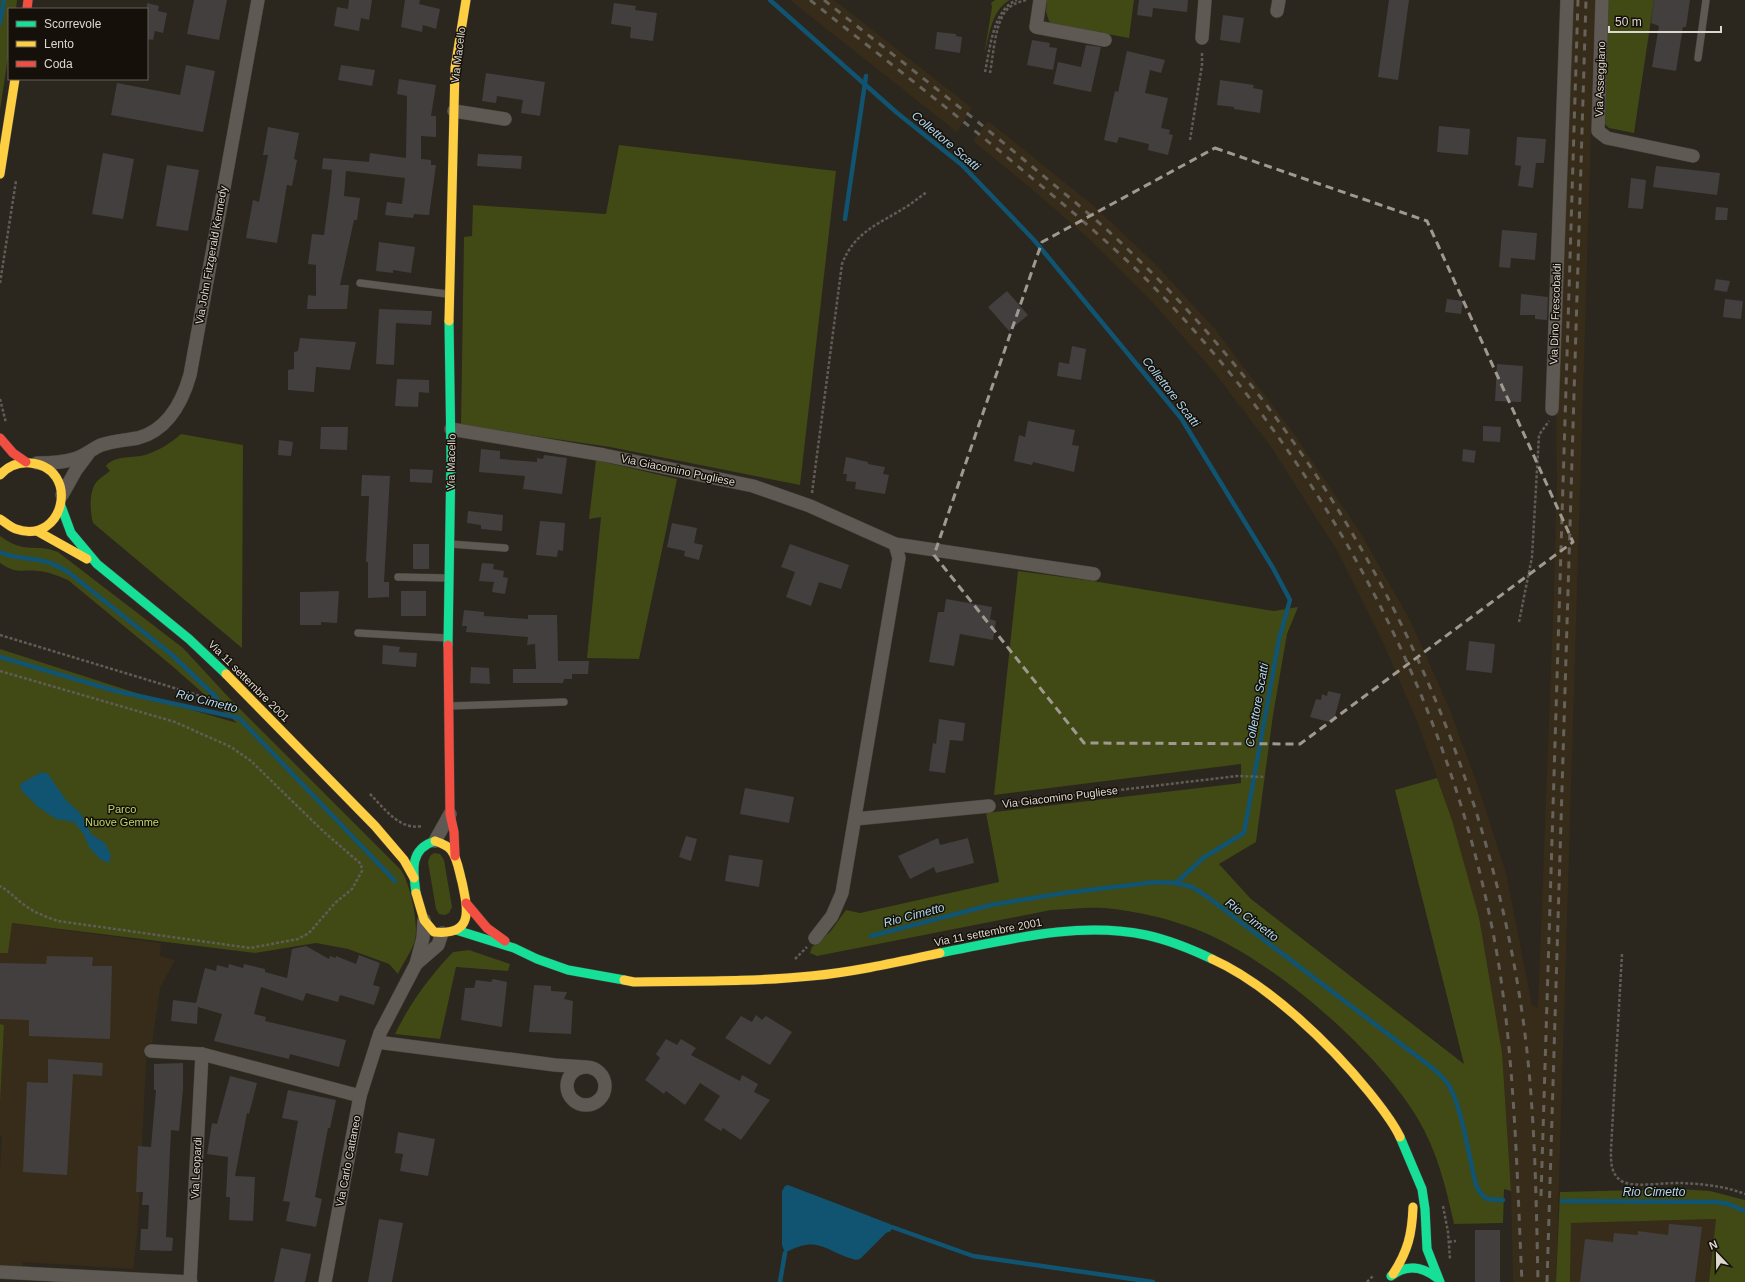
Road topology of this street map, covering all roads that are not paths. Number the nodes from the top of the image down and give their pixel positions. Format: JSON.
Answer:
{"nodes":[{"id":1,"x":258,"y":0,"type":"edge"},
{"id":2,"x":466,"y":0,"type":"edge"},
{"id":3,"x":1040,"y":0,"type":"edge"},
{"id":4,"x":1205,"y":0,"type":"edge"},
{"id":5,"x":1567,"y":0,"type":"edge"},
{"id":6,"x":1602,"y":0,"type":"edge"},
{"id":7,"x":1706,"y":0,"type":"edge"},
{"id":8,"x":1202,"y":38,"type":"road end"},
{"id":9,"x":1105,"y":40,"type":"dead end"},
{"id":10,"x":1698,"y":58,"type":"dead end"},
{"id":11,"x":15,"y":80,"type":"edge"},
{"id":12,"x":454,"y":111,"type":"junction"},
{"id":13,"x":505,"y":119,"type":"dead end"},
{"id":14,"x":1693,"y":156,"type":"dead end"},
{"id":15,"x":0,"y":174,"type":"edge"},
{"id":16,"x":360,"y":283,"type":"dead end"},
{"id":17,"x":450,"y":294,"type":"junction"},
{"id":18,"x":1552,"y":408,"type":"road end"},
{"id":19,"x":451,"y":429,"type":"junction"},
{"id":20,"x":0,"y":438,"type":"edge"},
{"id":21,"x":89,"y":453,"type":"junction"},
{"id":22,"x":31,"y":463,"type":"junction"},
{"id":23,"x":0,"y":475,"type":"edge"},
{"id":24,"x":62,"y":501,"type":"junction"},
{"id":25,"x":0,"y":519,"type":"edge"},
{"id":26,"x":37,"y":531,"type":"junction"},
{"id":27,"x":450,"y":544,"type":"junction"},
{"id":28,"x":895,"y":544,"type":"junction"},
{"id":29,"x":505,"y":548,"type":"dead end"},
{"id":30,"x":97,"y":564,"type":"junction"},
{"id":31,"x":1094,"y":574,"type":"dead end"},
{"id":32,"x":398,"y":577,"type":"dead end"},
{"id":33,"x":449,"y":578,"type":"junction"},
{"id":34,"x":358,"y":634,"type":"dead end"},
{"id":35,"x":448,"y":638,"type":"junction"},
{"id":36,"x":564,"y":702,"type":"dead end"},
{"id":37,"x":449,"y":706,"type":"junction"},
{"id":38,"x":989,"y":806,"type":"road end"},
{"id":39,"x":450,"y":814,"type":"junction"},
{"id":40,"x":855,"y":820,"type":"junction"},
{"id":41,"x":375,"y":826,"type":"junction"},
{"id":42,"x":396,"y":836,"type":"dead end"},
{"id":43,"x":435,"y":841,"type":"junction"},
{"id":44,"x":455,"y":856,"type":"junction"},
{"id":45,"x":414,"y":878,"type":"junction"},
{"id":46,"x":466,"y":903,"type":"junction"},
{"id":47,"x":424,"y":920,"type":"junction"},
{"id":48,"x":456,"y":930,"type":"junction"},
{"id":49,"x":442,"y":933,"type":"junction"},
{"id":50,"x":815,"y":938,"type":"dead end"},
{"id":51,"x":514,"y":948,"type":"junction"},
{"id":52,"x":416,"y":964,"type":"junction"},
{"id":53,"x":377,"y":1042,"type":"junction"},
{"id":54,"x":151,"y":1051,"type":"dead end"},
{"id":55,"x":202,"y":1054,"type":"junction"},
{"id":56,"x":555,"y":1065,"type":"junction"},
{"id":57,"x":585,"y":1067,"type":"junction"},
{"id":58,"x":569,"y":1078,"type":"junction"},
{"id":59,"x":360,"y":1096,"type":"junction"},
{"id":60,"x":1398,"y":1134,"type":"junction"},
{"id":61,"x":0,"y":1272,"type":"edge"},
{"id":62,"x":71,"y":1279,"type":"edge"},
{"id":63,"x":1388,"y":1280,"type":"edge"},
{"id":64,"x":1438,"y":1280,"type":"edge"},
{"id":65,"x":190,"y":1282,"type":"edge"},
{"id":66,"x":325,"y":1282,"type":"edge"}],
"edges":[{"from":1,"to":21,"type":"street","name":"Via John Fitzgerald Kennedy"},
{"from":2,"to":12,"type":"main road","name":"Via Macello"},
{"from":3,"to":9,"type":"street"},
{"from":4,"to":8,"type":"street"},
{"from":5,"to":18,"type":"street","name":"Via Dino Frescobaldi"},
{"from":6,"to":14,"type":"street","name":"Via Asseggiano"},
{"from":7,"to":10,"type":"lane"},
{"from":11,"to":15,"type":"main road"},
{"from":12,"to":13,"type":"street"},
{"from":12,"to":17,"type":"main road","name":"Via Macello"},
{"from":16,"to":17,"type":"lane"},
{"from":17,"to":19,"type":"main road","name":"Via Macello"},
{"from":19,"to":27,"type":"main road","name":"Via Macello"},
{"from":19,"to":28,"type":"street","name":"Via Giacomino Pugliese"},
{"from":20,"to":22,"type":"main road","name":"Via 11 settembre 2001"},
{"from":21,"to":22,"type":"street","name":"Via John Fitzgerald Kennedy"},
{"from":21,"to":24,"type":"street","name":"Via John Fitzgerald Kennedy"},
{"from":22,"to":23,"type":"main road"},
{"from":22,"to":24,"type":"main road","name":"Via 11 settembre 2001"},
{"from":24,"to":26,"type":"main road"},
{"from":24,"to":30,"type":"main road","name":"Via 11 settembre 2001"},
{"from":25,"to":26,"type":"main road","name":"Via 11 settembre 2001"},
{"from":26,"to":30,"type":"main road","name":"Via 11 settembre 2001"},
{"from":27,"to":29,"type":"lane"},
{"from":27,"to":33,"type":"main road","name":"Via Macello"},
{"from":28,"to":31,"type":"street","name":"Via Giacomino Pugliese"},
{"from":28,"to":40,"type":"street"},
{"from":30,"to":41,"type":"main road","name":"Via 11 settembre 2001"},
{"from":32,"to":33,"type":"lane"},
{"from":33,"to":35,"type":"main road","name":"Via Macello"},
{"from":34,"to":35,"type":"lane"},
{"from":35,"to":37,"type":"main road","name":"Via Macello"},
{"from":36,"to":37,"type":"lane"},
{"from":37,"to":39,"type":"main road","name":"Via Macello"},
{"from":38,"to":40,"type":"street","name":"Via Giacomino Pugliese"},
{"from":39,"to":43,"type":"street","name":"Via Macello"},
{"from":39,"to":44,"type":"main road","name":"Via Macello"},
{"from":40,"to":50,"type":"street"},
{"from":41,"to":42,"type":"main road","name":"Via 11 settembre 2001"},
{"from":41,"to":45,"type":"main road","name":"Via 11 settembre 2001"},
{"from":43,"to":44,"type":"main road"},
{"from":43,"to":45,"type":"main road","name":"Via 11 settembre 2001"},
{"from":44,"to":46,"type":"main road","name":"Via 11 settembre 2001"},
{"from":45,"to":47,"type":"main road","name":"Via 11 settembre 2001"},
{"from":46,"to":48,"type":"main road","name":"Via 11 settembre 2001"},
{"from":46,"to":51,"type":"main road","name":"Via 11 settembre 2001"},
{"from":47,"to":49,"type":"main road"},
{"from":47,"to":52,"type":"street","name":"Via Carlo Cattaneo"},
{"from":48,"to":49,"type":"main road","name":"Via 11 settembre 2001"},
{"from":48,"to":51,"type":"main road","name":"Via 11 settembre 2001"},
{"from":49,"to":52,"type":"street","name":"Via Carlo Cattaneo"},
{"from":51,"to":60,"type":"main road","name":"Via 11 settembre 2001"},
{"from":52,"to":53,"type":"street","name":"Via Carlo Cattaneo"},
{"from":53,"to":56,"type":"street"},
{"from":53,"to":59,"type":"street","name":"Via Carlo Cattaneo"},
{"from":54,"to":55,"type":"street"},
{"from":55,"to":59,"type":"street"},
{"from":55,"to":65,"type":"street","name":"Via Leopardi"},
{"from":56,"to":57,"type":"street"},
{"from":56,"to":58,"type":"street"},
{"from":57,"to":58,"type":"street"},
{"from":57,"to":58,"type":"street"},
{"from":59,"to":66,"type":"street","name":"Via Carlo Cattaneo"},
{"from":60,"to":63,"type":"main road","name":"Via 11 settembre 2001"},
{"from":60,"to":64,"type":"main road","name":"Via 11 settembre 2001"},
{"from":61,"to":62,"type":"street"},
{"from":62,"to":65,"type":"street"},
{"from":63,"to":64,"type":"main road","name":"Via 11 settembre 2001"}]}
